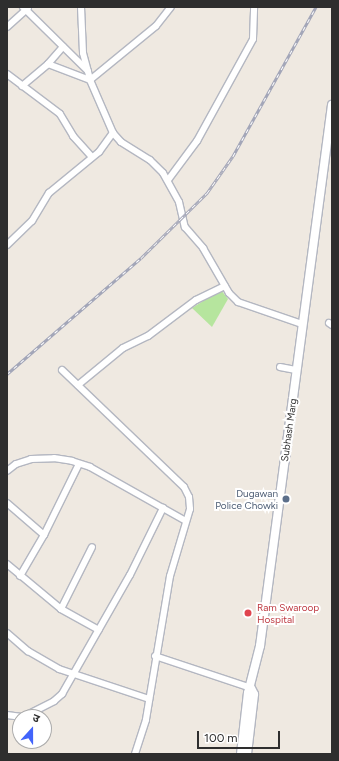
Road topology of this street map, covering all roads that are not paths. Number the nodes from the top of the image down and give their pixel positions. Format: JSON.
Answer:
{"nodes":[{"id":1,"x":81,"y":7,"type":"edge"},
{"id":2,"x":171,"y":7,"type":"edge"},
{"id":3,"x":254,"y":7,"type":"edge"},
{"id":4,"x":26,"y":8,"type":"edge"},
{"id":5,"x":7,"y":27,"type":"edge"},
{"id":6,"x":64,"y":47,"type":"junction"},
{"id":7,"x":48,"y":64,"type":"junction"},
{"id":8,"x":88,"y":71,"type":"junction"},
{"id":9,"x":7,"y":74,"type":"edge"},
{"id":10,"x":90,"y":80,"type":"junction"},
{"id":11,"x":22,"y":86,"type":"junction"},
{"id":12,"x":332,"y":105,"type":"edge"},
{"id":13,"x":113,"y":133,"type":"junction"},
{"id":14,"x":92,"y":158,"type":"junction"},
{"id":15,"x":168,"y":180,"type":"junction"},
{"id":16,"x":7,"y":245,"type":"edge"},
{"id":17,"x":225,"y":286,"type":"junction"},
{"id":18,"x":302,"y":324,"type":"junction"},
{"id":19,"x":280,"y":367,"type":"dead end"},
{"id":20,"x":62,"y":370,"type":"dead end"},
{"id":21,"x":296,"y":370,"type":"junction"},
{"id":22,"x":78,"y":385,"type":"junction"},
{"id":23,"x":79,"y":464,"type":"junction"},
{"id":24,"x":7,"y":471,"type":"edge"},
{"id":25,"x":7,"y":503,"type":"edge"},
{"id":26,"x":164,"y":508,"type":"junction"},
{"id":27,"x":186,"y":521,"type":"junction"},
{"id":28,"x":44,"y":536,"type":"junction"},
{"id":29,"x":92,"y":547,"type":"dead end"},
{"id":30,"x":7,"y":564,"type":"edge"},
{"id":31,"x":20,"y":576,"type":"junction"},
{"id":32,"x":61,"y":609,"type":"junction"},
{"id":33,"x":99,"y":630,"type":"junction"},
{"id":34,"x":8,"y":635,"type":"edge"},
{"id":35,"x":155,"y":656,"type":"junction"},
{"id":36,"x":74,"y":675,"type":"junction"},
{"id":37,"x":251,"y":688,"type":"junction"},
{"id":38,"x":149,"y":699,"type":"junction"},
{"id":39,"x":38,"y":709,"type":"edge"},
{"id":40,"x":135,"y":754,"type":"edge"},
{"id":41,"x":241,"y":754,"type":"edge"},
{"id":42,"x":247,"y":754,"type":"edge"}],
"edges":[{"from":1,"to":8,"type":"street"},
{"from":2,"to":10,"type":"street"},
{"from":3,"to":15,"type":"street"},
{"from":4,"to":5,"type":"street"},
{"from":4,"to":6,"type":"street"},
{"from":6,"to":7,"type":"street"},
{"from":6,"to":8,"type":"street"},
{"from":7,"to":10,"type":"street"},
{"from":7,"to":11,"type":"street"},
{"from":8,"to":10,"type":"street"},
{"from":9,"to":11,"type":"street"},
{"from":10,"to":13,"type":"street"},
{"from":11,"to":14,"type":"street"},
{"from":12,"to":18,"type":"main road","name":"Subhash Marg"},
{"from":13,"to":14,"type":"street"},
{"from":13,"to":15,"type":"street"},
{"from":14,"to":16,"type":"street"},
{"from":15,"to":17,"type":"street"},
{"from":17,"to":18,"type":"street"},
{"from":17,"to":22,"type":"street"},
{"from":18,"to":21,"type":"main road","name":"Subhash Marg"},
{"from":19,"to":21,"type":"street"},
{"from":20,"to":22,"type":"street"},
{"from":21,"to":37,"type":"main road","name":"Subhash Marg"},
{"from":22,"to":27,"type":"street"},
{"from":23,"to":24,"type":"street"},
{"from":23,"to":26,"type":"street"},
{"from":23,"to":28,"type":"street"},
{"from":25,"to":28,"type":"street"},
{"from":26,"to":27,"type":"street"},
{"from":26,"to":33,"type":"street"},
{"from":27,"to":35,"type":"street"},
{"from":28,"to":31,"type":"street"},
{"from":29,"to":32,"type":"street"},
{"from":30,"to":31,"type":"street"},
{"from":31,"to":32,"type":"street"},
{"from":32,"to":33,"type":"street"},
{"from":33,"to":36,"type":"street"},
{"from":34,"to":36,"type":"street"},
{"from":35,"to":37,"type":"street"},
{"from":35,"to":38,"type":"street"},
{"from":36,"to":38,"type":"street"},
{"from":36,"to":39,"type":"street"},
{"from":37,"to":41,"type":"main road"},
{"from":37,"to":42,"type":"main road","name":"Subhash Marg"},
{"from":38,"to":40,"type":"street"}]}
